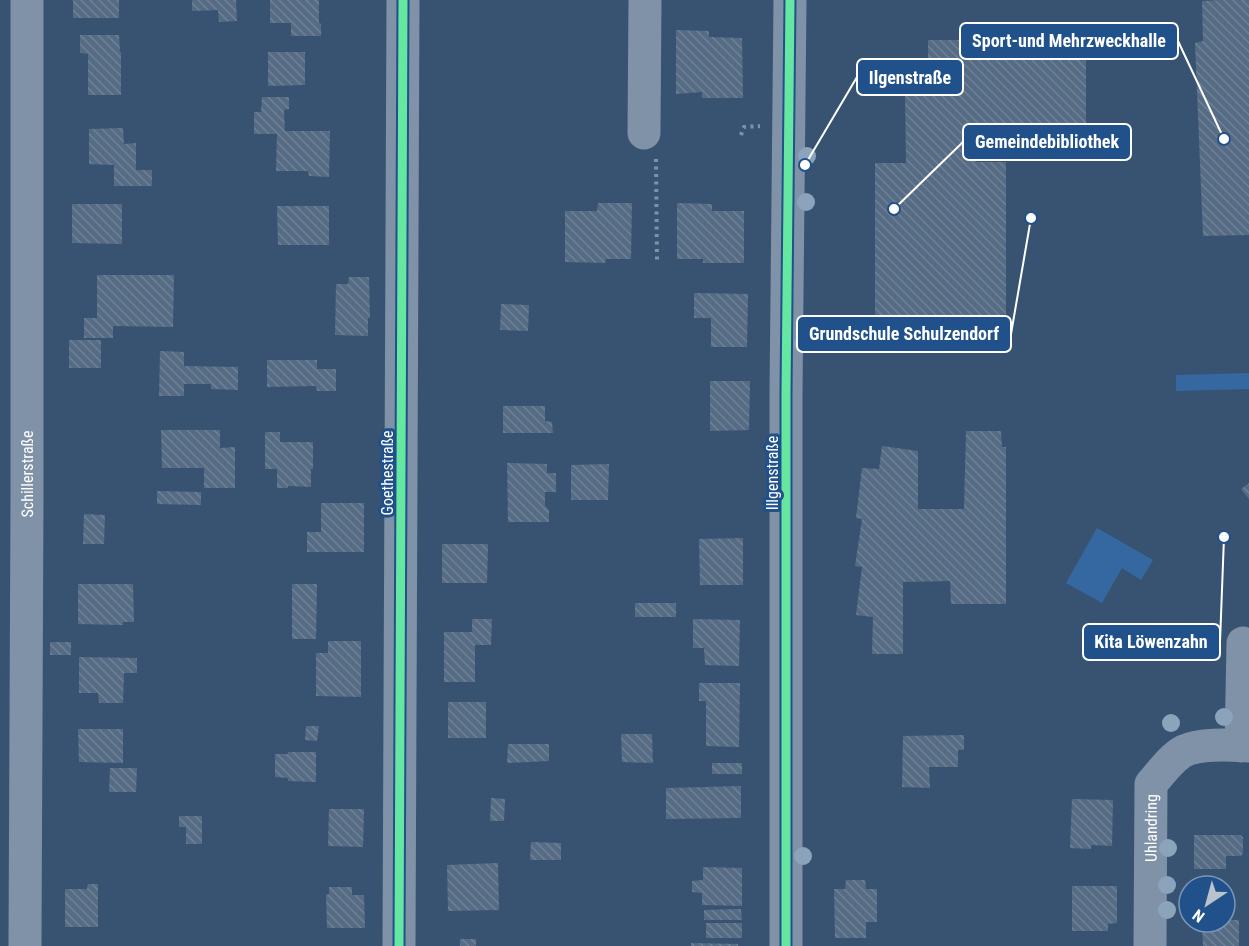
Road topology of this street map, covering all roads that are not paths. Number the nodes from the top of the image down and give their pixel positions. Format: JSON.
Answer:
{"nodes":[{"id":1,"x":27,"y":0,"type":"edge"},
{"id":2,"x":403,"y":0,"type":"edge"},
{"id":3,"x":645,"y":0,"type":"edge"},
{"id":4,"x":790,"y":0,"type":"edge"},
{"id":5,"x":650,"y":145,"type":"road end"},
{"id":6,"x":1243,"y":643,"type":"dead end"},
{"id":7,"x":1245,"y":746,"type":"edge"},
{"id":8,"x":25,"y":946,"type":"edge"},
{"id":9,"x":399,"y":946,"type":"edge"},
{"id":10,"x":786,"y":946,"type":"edge"},
{"id":11,"x":1150,"y":946,"type":"edge"}],
"edges":[{"from":1,"to":8,"type":"street","name":"Schillerstraße"},
{"from":2,"to":9,"type":"street","name":"Goethestraße"},
{"from":3,"to":5,"type":"street"},
{"from":4,"to":10,"type":"street","name":"Illgenstraße"},
{"from":6,"to":7,"type":"street"},
{"from":7,"to":11,"type":"street","name":"Uhlandring"}]}
